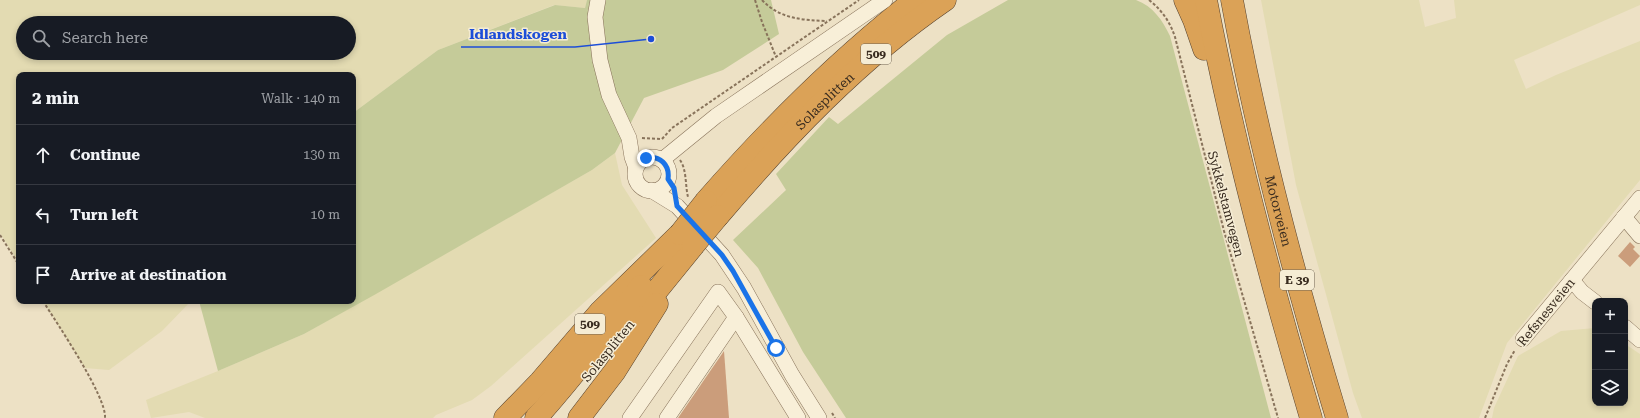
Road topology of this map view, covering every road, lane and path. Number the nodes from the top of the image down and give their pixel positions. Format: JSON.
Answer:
{"nodes":[{"id":1,"x":598,"y":0,"type":"edge"},
{"id":2,"x":755,"y":0,"type":"edge"},
{"id":3,"x":762,"y":0,"type":"edge"},
{"id":4,"x":860,"y":0,"type":"edge"},
{"id":5,"x":885,"y":0,"type":"edge"},
{"id":6,"x":915,"y":0,"type":"edge"},
{"id":7,"x":945,"y":0,"type":"edge"},
{"id":8,"x":1149,"y":0,"type":"edge"},
{"id":9,"x":1184,"y":0,"type":"edge"},
{"id":10,"x":1206,"y":0,"type":"edge"},
{"id":11,"x":1232,"y":0,"type":"edge"},
{"id":12,"x":828,"y":21,"type":"junction"},
{"id":13,"x":776,"y":57,"type":"junction"},
{"id":14,"x":1225,"y":93,"type":"junction"},
{"id":15,"x":635,"y":138,"type":"junction"},
{"id":16,"x":662,"y":139,"type":"junction"},
{"id":17,"x":666,"y":143,"type":"dead end"},
{"id":18,"x":657,"y":158,"type":"junction"},
{"id":19,"x":636,"y":168,"type":"junction"},
{"id":20,"x":668,"y":179,"type":"junction"},
{"id":21,"x":651,"y":190,"type":"junction"},
{"id":22,"x":1640,"y":198,"type":"edge"},
{"id":23,"x":677,"y":206,"type":"junction"},
{"id":24,"x":712,"y":208,"type":"junction"},
{"id":25,"x":1624,"y":217,"type":"junction"},
{"id":26,"x":0,"y":235,"type":"edge"},
{"id":27,"x":1640,"y":236,"type":"edge"},
{"id":28,"x":686,"y":240,"type":"junction"},
{"id":29,"x":16,"y":260,"type":"edge"},
{"id":30,"x":1572,"y":280,"type":"junction"},
{"id":31,"x":1592,"y":300,"type":"edge"},
{"id":32,"x":44,"y":304,"type":"edge"},
{"id":33,"x":736,"y":317,"type":"junction"},
{"id":34,"x":1628,"y":330,"type":"edge"},
{"id":35,"x":1523,"y":339,"type":"joint"},
{"id":36,"x":1640,"y":340,"type":"edge"},
{"id":37,"x":105,"y":418,"type":"edge"},
{"id":38,"x":505,"y":418,"type":"edge"},
{"id":39,"x":536,"y":418,"type":"edge"},
{"id":40,"x":553,"y":418,"type":"edge"},
{"id":41,"x":579,"y":418,"type":"edge"},
{"id":42,"x":630,"y":418,"type":"edge"},
{"id":43,"x":667,"y":418,"type":"edge"},
{"id":44,"x":798,"y":418,"type":"edge"},
{"id":45,"x":819,"y":418,"type":"edge"},
{"id":46,"x":1278,"y":418,"type":"edge"},
{"id":47,"x":1311,"y":418,"type":"edge"},
{"id":48,"x":1337,"y":418,"type":"edge"},
{"id":49,"x":1485,"y":418,"type":"edge"}],
"edges":[{"from":1,"to":15,"type":"street"},
{"from":2,"to":13,"type":"path"},
{"from":3,"to":12,"type":"path"},
{"from":4,"to":12,"type":"path"},
{"from":5,"to":18,"type":"street"},
{"from":6,"to":24,"type":"highway","name":"Solasplitten","number":"509"},
{"from":7,"to":24,"type":"highway","name":"Solasplitten","number":"509"},
{"from":8,"to":46,"type":"path","name":"Sykkelstamvegen"},
{"from":9,"to":14,"type":"highway","number":"E 39"},
{"from":10,"to":14,"type":"highway","name":"Motorveien","number":"E 39"},
{"from":11,"to":48,"type":"highway","name":"Motorveien","number":"E 39"},
{"from":12,"to":13,"type":"path"},
{"from":13,"to":16,"type":"path"},
{"from":14,"to":47,"type":"highway","name":"Motorveien","number":"E 39"},
{"from":15,"to":16,"type":"path"},
{"from":15,"to":18,"type":"street"},
{"from":15,"to":19,"type":"street"},
{"from":16,"to":17,"type":"path"},
{"from":18,"to":19,"type":"street"},
{"from":18,"to":20,"type":"street"},
{"from":19,"to":21,"type":"street"},
{"from":20,"to":21,"type":"street"},
{"from":20,"to":23,"type":"street"},
{"from":21,"to":23,"type":"street"},
{"from":22,"to":25,"type":"street","name":"Refsnesveien"},
{"from":23,"to":45,"type":"street"},
{"from":24,"to":28,"type":"highway","number":"509","bridge":true},
{"from":25,"to":27,"type":"street"},
{"from":25,"to":30,"type":"street","name":"Refsnesveien"},
{"from":26,"to":29,"type":"path"},
{"from":28,"to":38,"type":"highway","number":"509"},
{"from":28,"to":39,"type":"highway","name":"Solasplitten","number":"509"},
{"from":28,"to":40,"type":"highway","name":"Solasplitten","number":"509"},
{"from":28,"to":41,"type":"highway","number":"509"},
{"from":30,"to":31,"type":"street"},
{"from":30,"to":35,"type":"street","name":"Refsnesveien"},
{"from":32,"to":37,"type":"path"},
{"from":33,"to":42,"type":"street"},
{"from":33,"to":43,"type":"street"},
{"from":33,"to":44,"type":"street"},
{"from":34,"to":36,"type":"street"},
{"from":35,"to":49,"type":"path","name":"Refsnesveien"}]}
